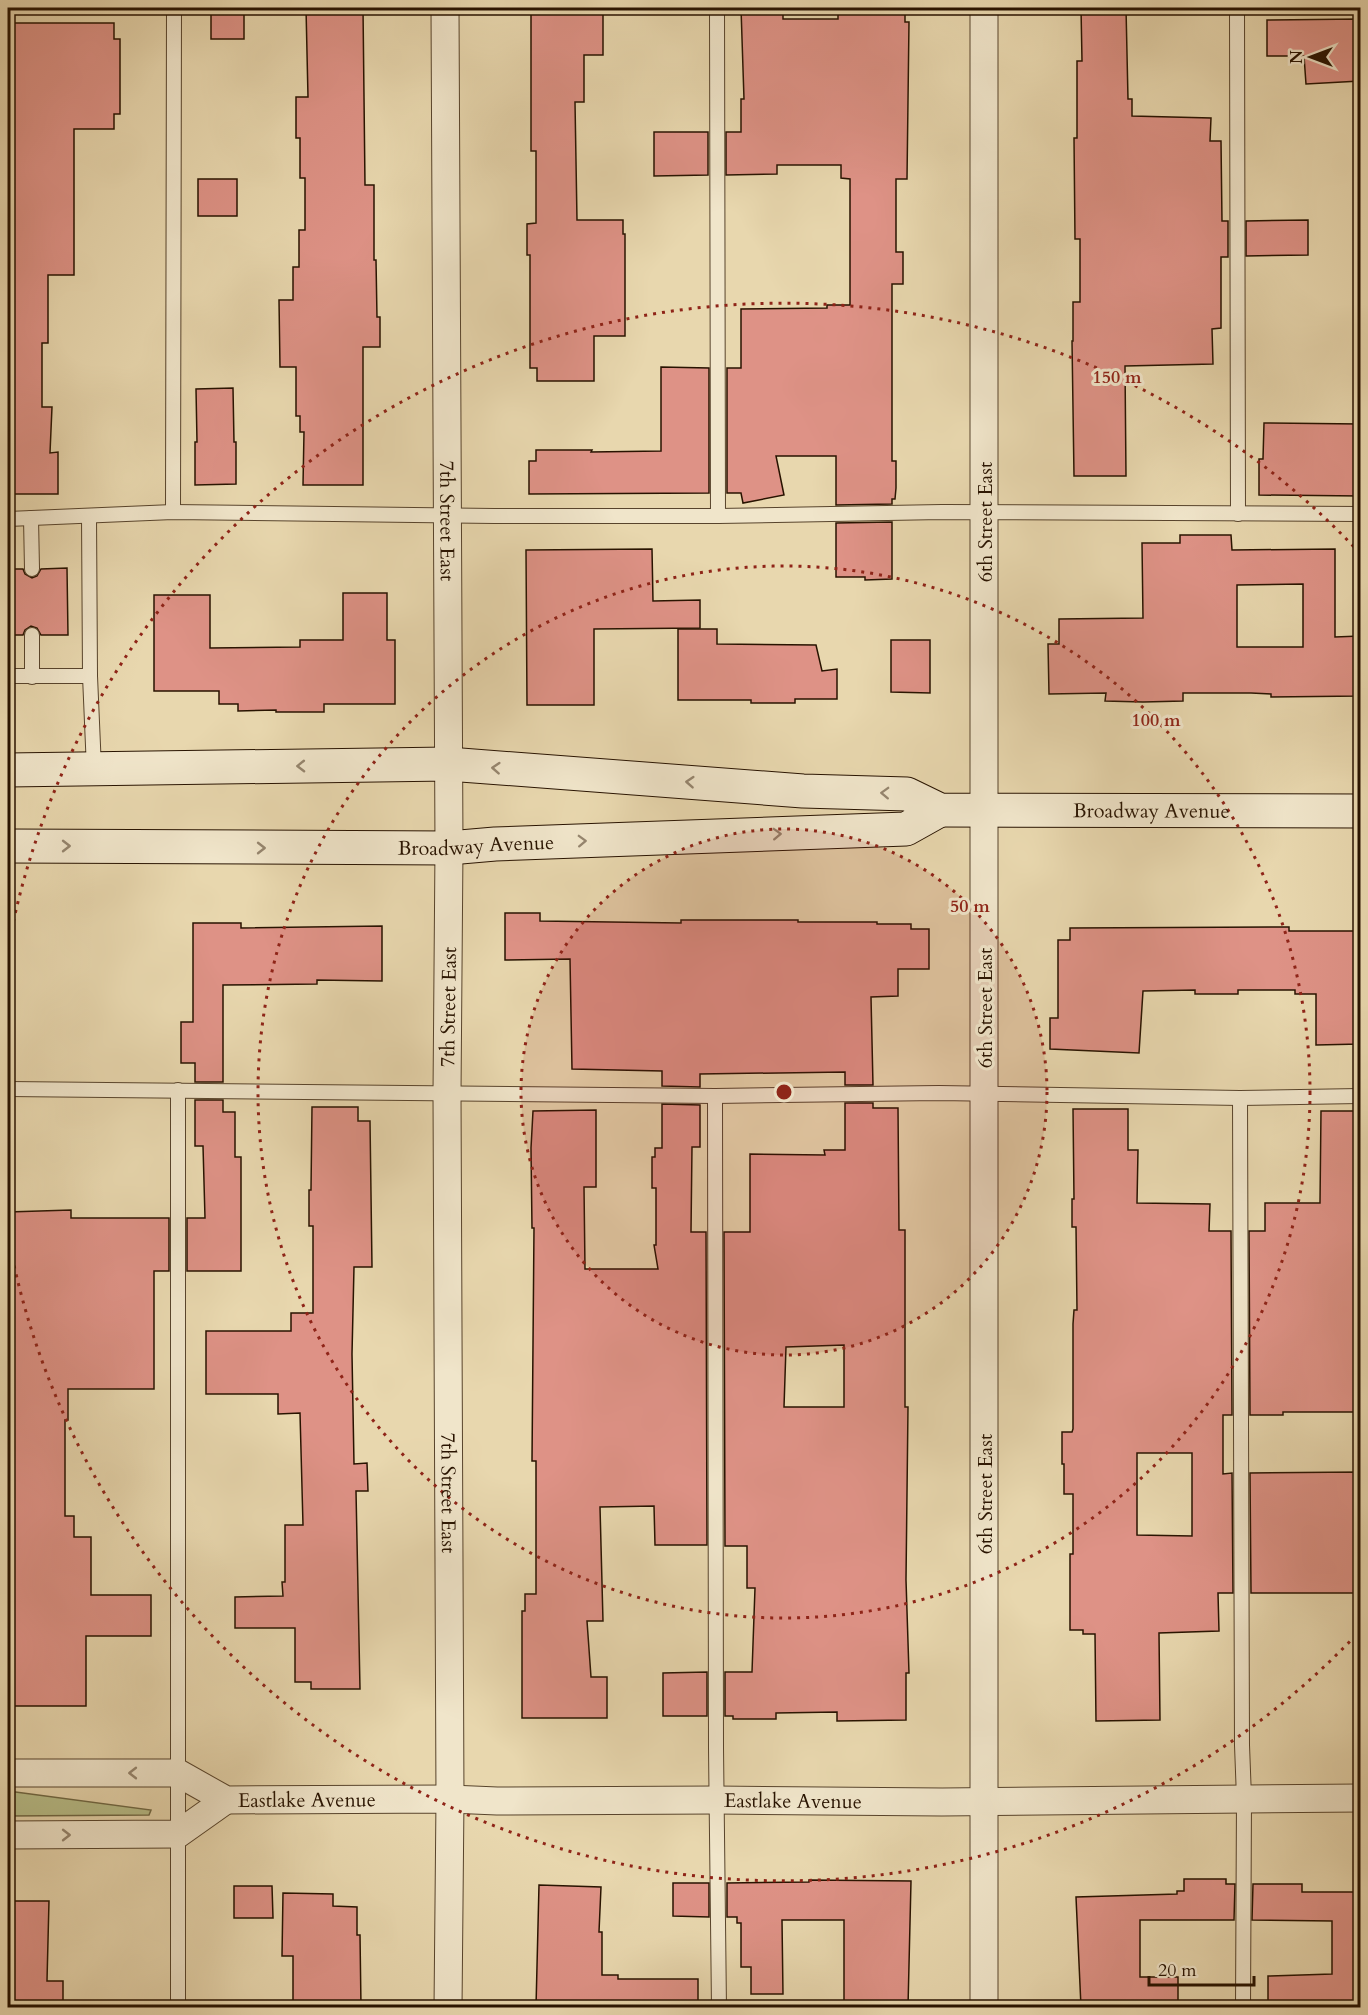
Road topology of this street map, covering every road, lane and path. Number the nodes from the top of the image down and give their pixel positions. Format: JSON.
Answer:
{"nodes":[{"id":1,"x":174,"y":8,"type":"edge"},
{"id":2,"x":445,"y":8,"type":"edge"},
{"id":3,"x":717,"y":8,"type":"edge"},
{"id":4,"x":984,"y":8,"type":"edge"},
{"id":5,"x":1237,"y":8,"type":"edge"},
{"id":6,"x":173,"y":512,"type":"junction"},
{"id":7,"x":985,"y":512,"type":"junction"},
{"id":8,"x":1238,"y":514,"type":"junction"},
{"id":9,"x":1360,"y":514,"type":"edge"},
{"id":10,"x":89,"y":516,"type":"junction"},
{"id":11,"x":449,"y":516,"type":"junction"},
{"id":12,"x":718,"y":516,"type":"junction"},
{"id":13,"x":31,"y":518,"type":"junction"},
{"id":14,"x":8,"y":519,"type":"edge"},
{"id":15,"x":32,"y":569,"type":"dead end"},
{"id":16,"x":32,"y":635,"type":"dead end"},
{"id":17,"x":8,"y":676,"type":"edge"},
{"id":18,"x":90,"y":676,"type":"junction"},
{"id":19,"x":32,"y":677,"type":"junction"},
{"id":20,"x":448,"y":764,"type":"junction"},
{"id":21,"x":94,"y":769,"type":"junction"},
{"id":22,"x":8,"y":770,"type":"edge"},
{"id":23,"x":940,"y":810,"type":"junction"},
{"id":24,"x":986,"y":810,"type":"junction"},
{"id":25,"x":1360,"y":811,"type":"edge"},
{"id":26,"x":8,"y":846,"type":"edge"},
{"id":27,"x":449,"y":848,"type":"junction"},
{"id":28,"x":8,"y":1089,"type":"edge"},
{"id":29,"x":178,"y":1090,"type":"junction"},
{"id":30,"x":986,"y":1093,"type":"junction"},
{"id":31,"x":447,"y":1094,"type":"junction"},
{"id":32,"x":715,"y":1096,"type":"junction"},
{"id":33,"x":1360,"y":1096,"type":"edge"},
{"id":34,"x":1240,"y":1098,"type":"junction"},
{"id":35,"x":8,"y":1773,"type":"edge"},
{"id":36,"x":178,"y":1773,"type":"junction"},
{"id":37,"x":1244,"y":1798,"type":"junction"},
{"id":38,"x":1360,"y":1798,"type":"edge"},
{"id":39,"x":450,"y":1799,"type":"junction"},
{"id":40,"x":226,"y":1800,"type":"junction"},
{"id":41,"x":716,"y":1800,"type":"junction"},
{"id":42,"x":983,"y":1801,"type":"junction"},
{"id":43,"x":178,"y":1834,"type":"junction"},
{"id":44,"x":8,"y":1835,"type":"edge"},
{"id":45,"x":178,"y":2007,"type":"edge"},
{"id":46,"x":448,"y":2007,"type":"edge"},
{"id":47,"x":719,"y":2007,"type":"edge"},
{"id":48,"x":984,"y":2007,"type":"edge"},
{"id":49,"x":1243,"y":2007,"type":"edge"}],
"edges":[{"from":1,"to":6,"type":"lane"},
{"from":2,"to":11,"type":"street","name":"7th Street East"},
{"from":3,"to":12,"type":"lane"},
{"from":4,"to":7,"type":"street","name":"6th Street East"},
{"from":5,"to":8,"type":"lane"},
{"from":6,"to":10,"type":"lane"},
{"from":6,"to":11,"type":"lane"},
{"from":7,"to":8,"type":"lane"},
{"from":7,"to":12,"type":"lane"},
{"from":7,"to":24,"type":"street","name":"6th Street East"},
{"from":8,"to":9,"type":"lane"},
{"from":10,"to":13,"type":"lane"},
{"from":10,"to":18,"type":"lane"},
{"from":11,"to":12,"type":"lane"},
{"from":11,"to":20,"type":"street","name":"7th Street East"},
{"from":13,"to":14,"type":"lane"},
{"from":13,"to":15,"type":"lane"},
{"from":16,"to":19,"type":"lane"},
{"from":17,"to":19,"type":"lane"},
{"from":18,"to":19,"type":"lane"},
{"from":18,"to":21,"type":"lane"},
{"from":20,"to":21,"type":"main road","name":"Broadway Avenue","one_way":true},
{"from":23,"to":20,"type":"main road","name":"Broadway Avenue","one_way":true},
{"from":20,"to":27,"type":"street","name":"7th Street East"},
{"from":21,"to":22,"type":"main road","name":"Broadway Avenue"},
{"from":23,"to":24,"type":"main road","name":"Broadway Avenue"},
{"from":27,"to":23,"type":"main road","name":"Broadway Avenue","one_way":true},
{"from":24,"to":25,"type":"main road","name":"Broadway Avenue"},
{"from":24,"to":30,"type":"street","name":"6th Street East"},
{"from":26,"to":27,"type":"main road","name":"Broadway Avenue","one_way":true},
{"from":27,"to":31,"type":"street","name":"7th Street East"},
{"from":28,"to":29,"type":"lane"},
{"from":29,"to":31,"type":"lane"},
{"from":29,"to":36,"type":"lane"},
{"from":30,"to":32,"type":"lane"},
{"from":30,"to":34,"type":"lane"},
{"from":30,"to":42,"type":"street","name":"6th Street East"},
{"from":31,"to":32,"type":"lane"},
{"from":31,"to":39,"type":"street","name":"7th Street East"},
{"from":32,"to":41,"type":"lane"},
{"from":33,"to":34,"type":"lane"},
{"from":34,"to":37,"type":"lane"},
{"from":36,"to":35,"type":"street","name":"Eastlake Avenue","one_way":true},
{"from":36,"to":40,"type":"street","name":"Eastlake Avenue"},
{"from":36,"to":43,"type":"lane"},
{"from":37,"to":38,"type":"street","name":"Eastlake Avenue"},
{"from":37,"to":42,"type":"street","name":"Eastlake Avenue"},
{"from":37,"to":49,"type":"lane"},
{"from":39,"to":40,"type":"street","name":"Eastlake Avenue"},
{"from":39,"to":41,"type":"street","name":"Eastlake Avenue"},
{"from":39,"to":46,"type":"street","name":"7th Street East"},
{"from":40,"to":43,"type":"street","name":"Eastlake Avenue"},
{"from":41,"to":42,"type":"street","name":"Eastlake Avenue"},
{"from":41,"to":47,"type":"lane"},
{"from":42,"to":48,"type":"street","name":"6th Street East"},
{"from":44,"to":43,"type":"street","one_way":true},
{"from":43,"to":45,"type":"lane"}]}
